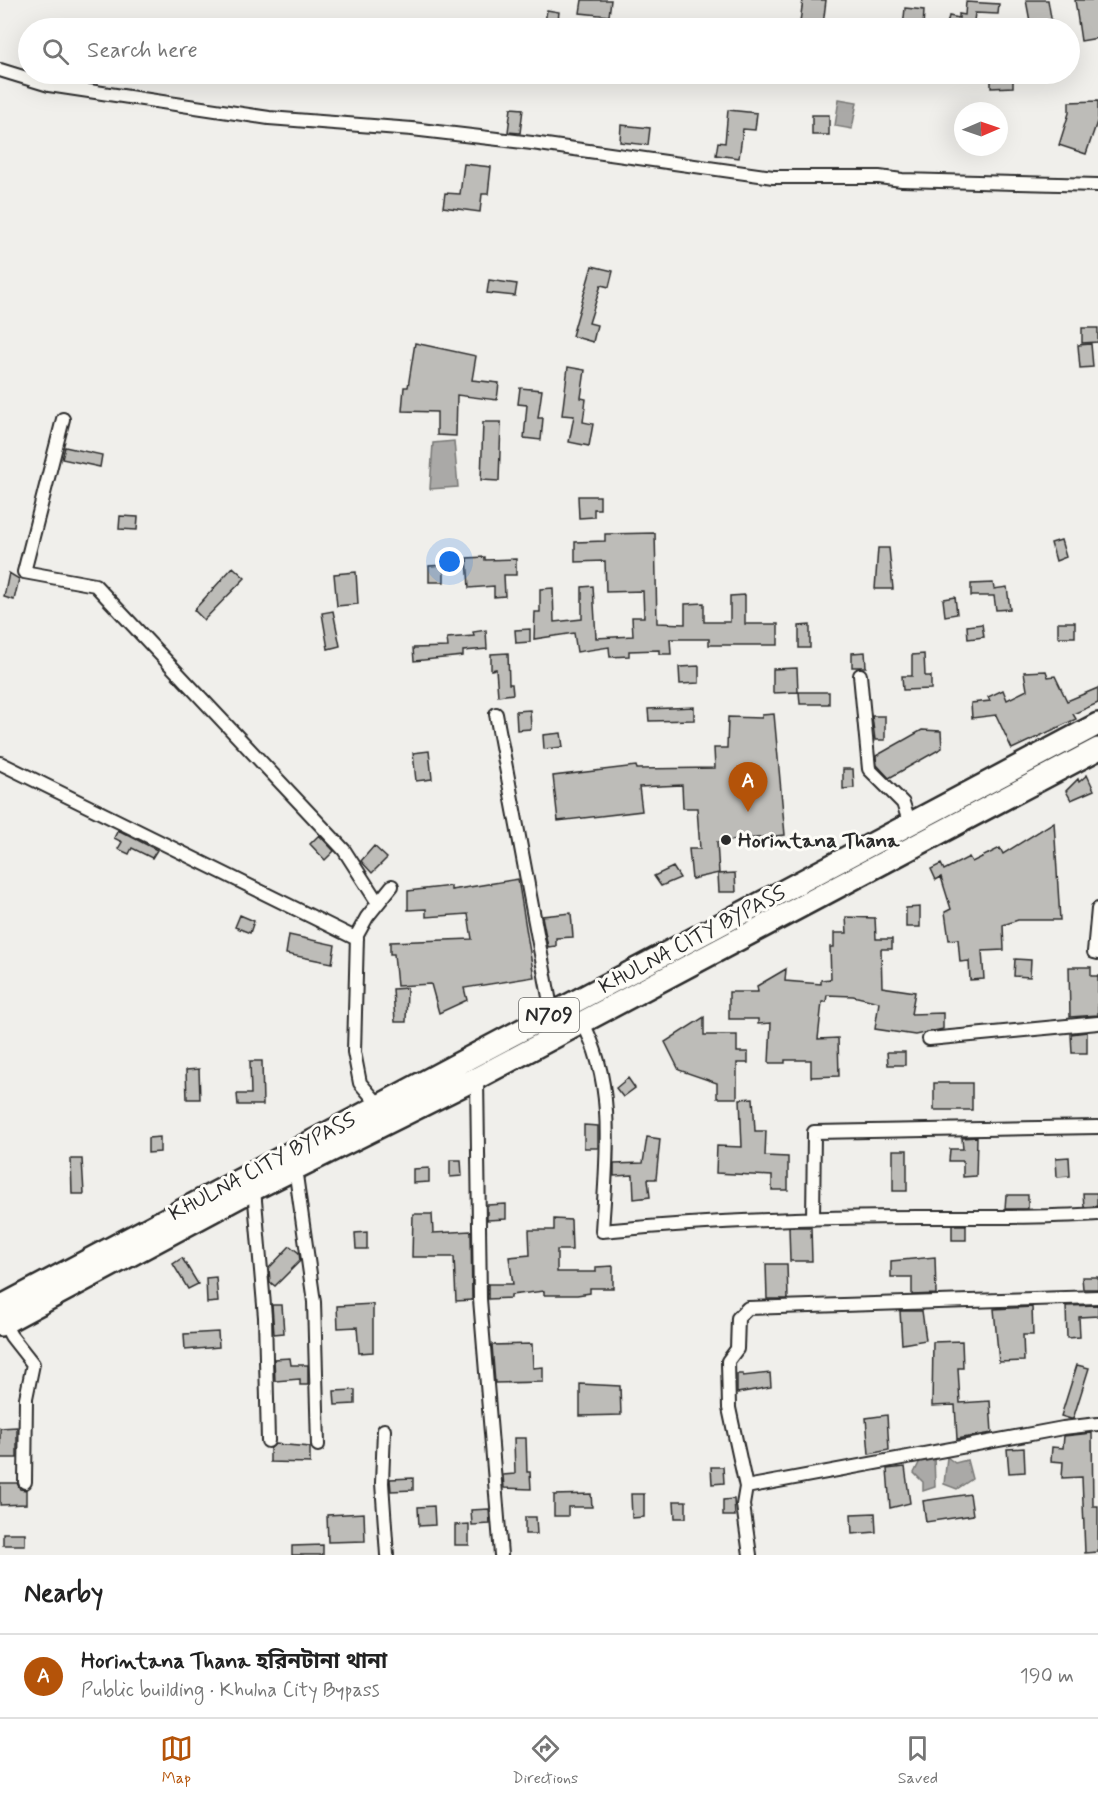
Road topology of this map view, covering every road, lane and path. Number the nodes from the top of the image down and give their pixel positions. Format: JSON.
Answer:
{"nodes":[{"id":1,"x":0,"y":70,"type":"edge"},
{"id":2,"x":18,"y":76,"type":"edge"},
{"id":3,"x":44,"y":84,"type":"edge"},
{"id":4,"x":1098,"y":185,"type":"edge"},
{"id":5,"x":63,"y":419,"type":"dead end"},
{"id":6,"x":860,"y":675,"type":"dead end"},
{"id":7,"x":496,"y":714,"type":"dead end"},
{"id":8,"x":1098,"y":724,"type":"edge"},
{"id":9,"x":1098,"y":749,"type":"edge"},
{"id":10,"x":0,"y":764,"type":"edge"},
{"id":11,"x":910,"y":824,"type":"junction"},
{"id":12,"x":392,"y":886,"type":"dead end"},
{"id":13,"x":378,"y":903,"type":"junction"},
{"id":14,"x":1098,"y":909,"type":"edge"},
{"id":15,"x":357,"y":939,"type":"junction"},
{"id":16,"x":1098,"y":953,"type":"edge"},
{"id":17,"x":552,"y":1013,"type":"junction"},
{"id":18,"x":582,"y":1022,"type":"junction"},
{"id":19,"x":1098,"y":1023,"type":"edge"},
{"id":20,"x":929,"y":1039,"type":"dead end"},
{"id":21,"x":477,"y":1078,"type":"junction"},
{"id":22,"x":379,"y":1105,"type":"junction"},
{"id":23,"x":1098,"y":1127,"type":"edge"},
{"id":24,"x":295,"y":1168,"type":"junction"},
{"id":25,"x":254,"y":1188,"type":"junction"},
{"id":26,"x":1098,"y":1214,"type":"edge"},
{"id":27,"x":813,"y":1219,"type":"junction"},
{"id":28,"x":1098,"y":1297,"type":"edge"},
{"id":29,"x":1,"y":1318,"type":"edge"},
{"id":30,"x":1098,"y":1424,"type":"edge"},
{"id":31,"x":384,"y":1430,"type":"dead end"},
{"id":32,"x":268,"y":1441,"type":"dead end"},
{"id":33,"x":318,"y":1445,"type":"dead end"},
{"id":34,"x":25,"y":1482,"type":"dead end"},
{"id":35,"x":746,"y":1487,"type":"junction"},
{"id":36,"x":387,"y":1555,"type":"edge"},
{"id":37,"x":501,"y":1555,"type":"edge"},
{"id":38,"x":750,"y":1555,"type":"edge"}],
"edges":[{"from":1,"to":2,"type":"street"},
{"from":3,"to":4,"type":"street"},
{"from":5,"to":13,"type":"street"},
{"from":6,"to":11,"type":"street"},
{"from":7,"to":17,"type":"street"},
{"from":8,"to":11,"type":"highway","name":"KHULNA CITY BYPASS","number":"N709"},
{"from":9,"to":18,"type":"highway","name":"KHULNA CITY BYPASS","number":"N709"},
{"from":10,"to":15,"type":"street"},
{"from":11,"to":17,"type":"highway","name":"KHULNA CITY BYPASS","number":"N709"},
{"from":12,"to":13,"type":"street"},
{"from":13,"to":15,"type":"street"},
{"from":14,"to":16,"type":"street"},
{"from":15,"to":22,"type":"street"},
{"from":17,"to":22,"type":"highway","name":"KHULNA CITY BYPASS","number":"N709"},
{"from":18,"to":21,"type":"highway","name":"KHULNA CITY BYPASS","number":"N709"},
{"from":18,"to":27,"type":"street"},
{"from":19,"to":20,"type":"street"},
{"from":21,"to":24,"type":"highway","name":"KHULNA CITY BYPASS","number":"N709"},
{"from":21,"to":37,"type":"street"},
{"from":22,"to":29,"type":"highway","name":"KHULNA CITY BYPASS","number":"N709"},
{"from":23,"to":27,"type":"street"},
{"from":24,"to":25,"type":"highway","name":"KHULNA CITY BYPASS","number":"N709"},
{"from":24,"to":33,"type":"street"},
{"from":25,"to":29,"type":"highway","name":"KHULNA CITY BYPASS","number":"N709"},
{"from":25,"to":32,"type":"street"},
{"from":26,"to":27,"type":"street"},
{"from":28,"to":35,"type":"street"},
{"from":29,"to":34,"type":"street"},
{"from":30,"to":35,"type":"street"},
{"from":31,"to":36,"type":"street"},
{"from":35,"to":38,"type":"street"}]}
